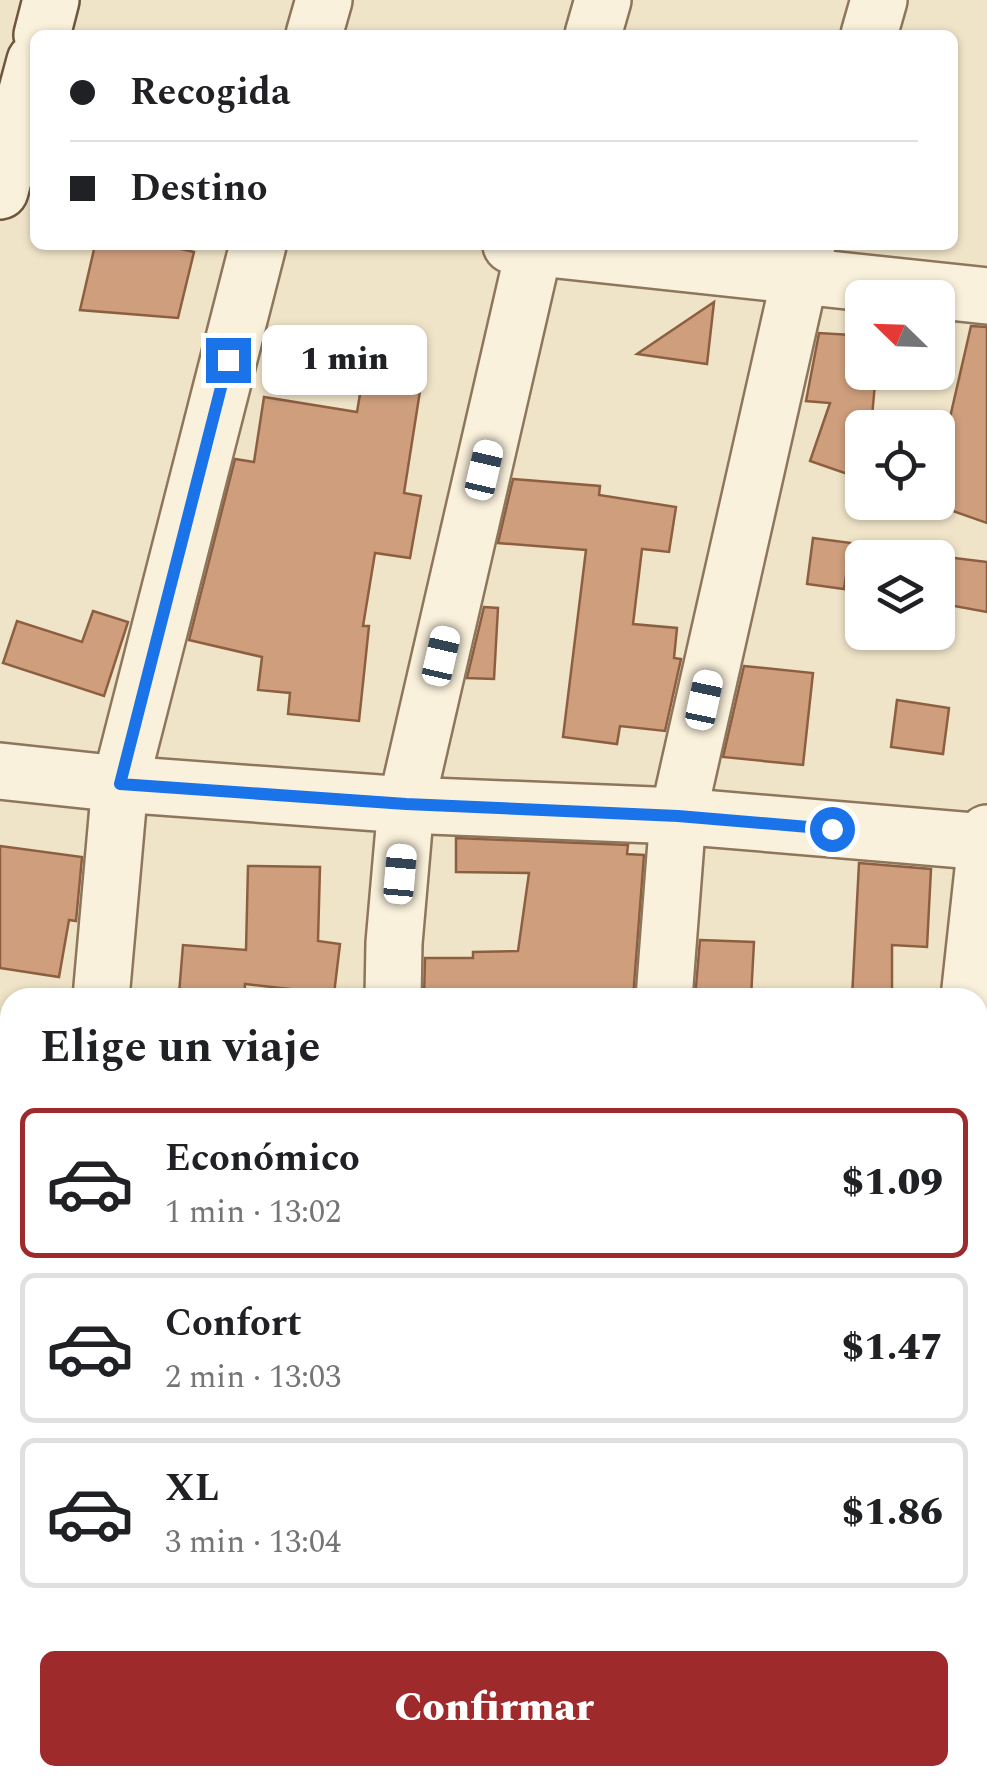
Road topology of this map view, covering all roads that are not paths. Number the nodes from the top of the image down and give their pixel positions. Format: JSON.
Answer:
{"nodes":[{"id":1,"x":52,"y":0,"type":"edge"},
{"id":2,"x":324,"y":0,"type":"edge"},
{"id":3,"x":602,"y":0,"type":"edge"},
{"id":4,"x":879,"y":0,"type":"edge"},
{"id":5,"x":43,"y":30,"type":"edge"},
{"id":6,"x":315,"y":30,"type":"edge"},
{"id":7,"x":594,"y":30,"type":"edge"},
{"id":8,"x":870,"y":30,"type":"edge"},
{"id":9,"x":30,"y":80,"type":"edge"},
{"id":10,"x":0,"y":192,"type":"edge"},
{"id":11,"x":257,"y":250,"type":"edge"},
{"id":12,"x":526,"y":250,"type":"edge"},
{"id":13,"x":600,"y":250,"type":"edge"},
{"id":14,"x":802,"y":261,"type":"edge"},
{"id":15,"x":987,"y":296,"type":"edge"},
{"id":16,"x":0,"y":771,"type":"edge"},
{"id":17,"x":120,"y":784,"type":"junction"},
{"id":18,"x":406,"y":804,"type":"junction"},
{"id":19,"x":678,"y":816,"type":"junction"},
{"id":20,"x":986,"y":839,"type":"edge"},
{"id":21,"x":101,"y":988,"type":"edge"},
{"id":22,"x":393,"y":988,"type":"edge"},
{"id":23,"x":665,"y":988,"type":"edge"},
{"id":24,"x":969,"y":988,"type":"edge"}],
"edges":[{"from":1,"to":5,"type":"street"},
{"from":2,"to":6,"type":"street"},
{"from":3,"to":7,"type":"street"},
{"from":4,"to":8,"type":"street"},
{"from":9,"to":10,"type":"street"},
{"from":11,"to":17,"type":"street"},
{"from":12,"to":18,"type":"street"},
{"from":13,"to":14,"type":"street"},
{"from":14,"to":15,"type":"street"},
{"from":14,"to":19,"type":"street"},
{"from":16,"to":17,"type":"street"},
{"from":17,"to":18,"type":"street"},
{"from":17,"to":21,"type":"street"},
{"from":18,"to":19,"type":"street"},
{"from":18,"to":22,"type":"street"},
{"from":19,"to":20,"type":"street"},
{"from":19,"to":23,"type":"street"},
{"from":20,"to":24,"type":"street"}]}
